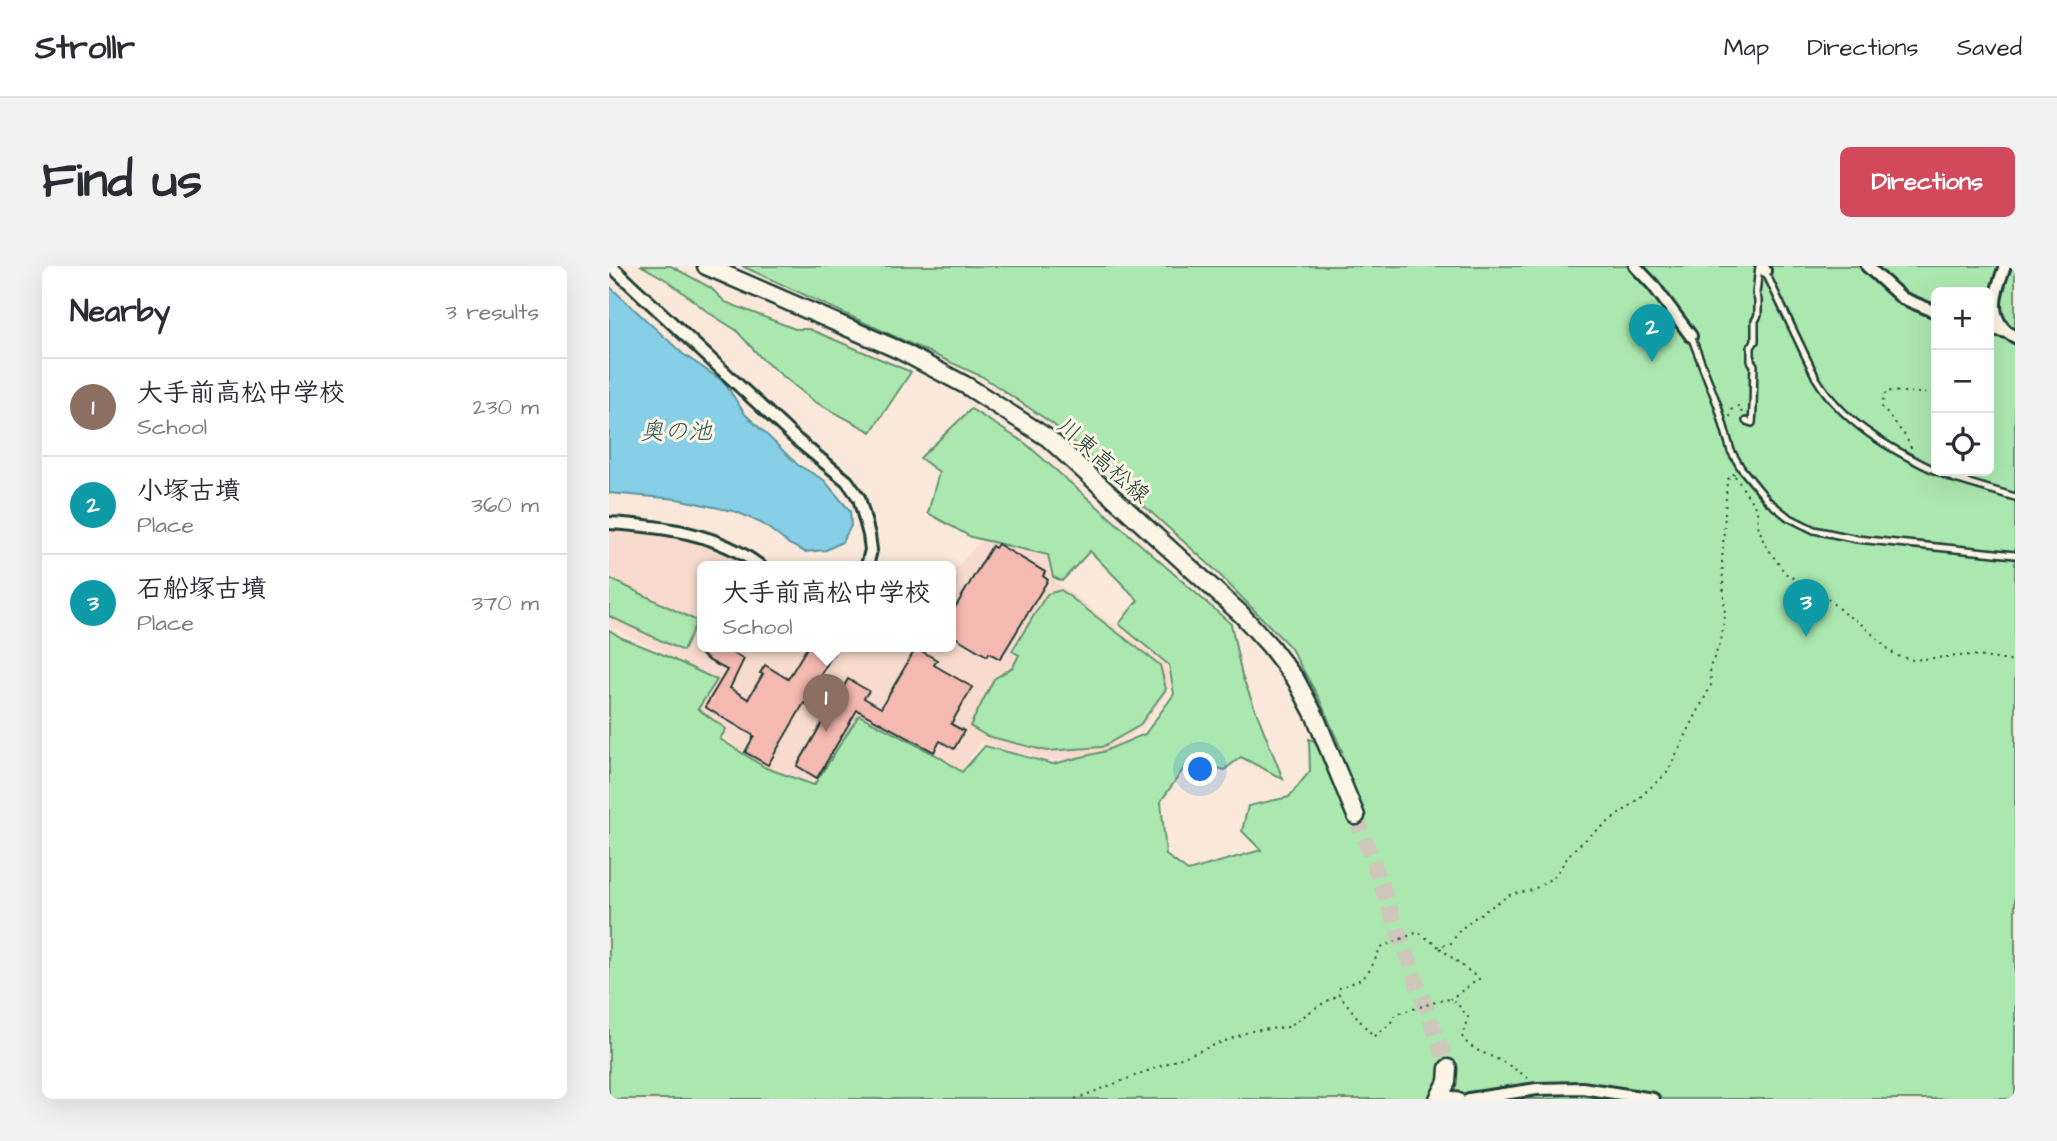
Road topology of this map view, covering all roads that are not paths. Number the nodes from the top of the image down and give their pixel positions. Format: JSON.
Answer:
{"nodes":[{"id":1,"x":611,"y":266,"type":"edge"},
{"id":2,"x":706,"y":266,"type":"edge"},
{"id":3,"x":1635,"y":266,"type":"edge"},
{"id":4,"x":1867,"y":266,"type":"edge"},
{"id":5,"x":2005,"y":266,"type":"edge"},
{"id":6,"x":1762,"y":268,"type":"edge"},
{"id":7,"x":1931,"y":310,"type":"edge"},
{"id":8,"x":1994,"y":330,"type":"edge"},
{"id":9,"x":2011,"y":335,"type":"edge"},
{"id":10,"x":1691,"y":336,"type":"joint"},
{"id":11,"x":1746,"y":421,"type":"road end"},
{"id":12,"x":1931,"y":468,"type":"edge"},
{"id":13,"x":1947,"y":476,"type":"edge"},
{"id":14,"x":2015,"y":497,"type":"edge"},
{"id":15,"x":609,"y":523,"type":"edge"},
{"id":16,"x":2015,"y":555,"type":"edge"},
{"id":17,"x":753,"y":561,"type":"edge"},
{"id":18,"x":868,"y":561,"type":"edge"},
{"id":19,"x":1356,"y":816,"type":"tunnel mouth"},
{"id":20,"x":1448,"y":1068,"type":"tunnel mouth"},
{"id":21,"x":1440,"y":1096,"type":"edge"},
{"id":22,"x":1459,"y":1099,"type":"edge"},
{"id":23,"x":1469,"y":1099,"type":"edge"},
{"id":24,"x":1653,"y":1099,"type":"edge"}],
"edges":[{"from":1,"to":18,"type":"street"},
{"from":2,"to":19,"type":"main road","name":"川東高松線"},
{"from":3,"to":10,"type":"street"},
{"from":4,"to":7,"type":"street"},
{"from":5,"to":9,"type":"street"},
{"from":6,"to":11,"type":"lane"},
{"from":6,"to":12,"type":"lane"},
{"from":8,"to":9,"type":"street"},
{"from":10,"to":16,"type":"lane"},
{"from":13,"to":14,"type":"lane"},
{"from":15,"to":17,"type":"street"},
{"from":20,"to":21,"type":"main road"},
{"from":21,"to":22,"type":"street"},
{"from":23,"to":24,"type":"street"}]}
